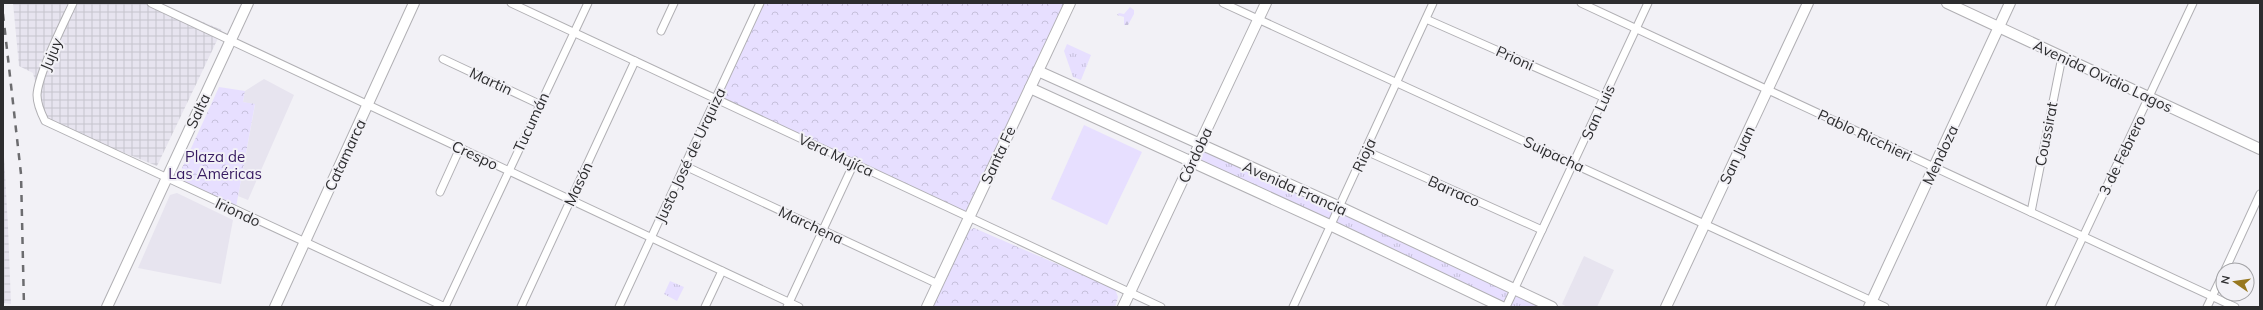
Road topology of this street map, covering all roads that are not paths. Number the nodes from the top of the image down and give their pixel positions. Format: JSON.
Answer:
{"nodes":[{"id":1,"x":72,"y":3,"type":"edge"},
{"id":2,"x":151,"y":3,"type":"edge"},
{"id":3,"x":248,"y":3,"type":"edge"},
{"id":4,"x":414,"y":3,"type":"edge"},
{"id":5,"x":511,"y":3,"type":"edge"},
{"id":6,"x":588,"y":3,"type":"edge"},
{"id":7,"x":674,"y":3,"type":"edge"},
{"id":8,"x":760,"y":3,"type":"edge"},
{"id":9,"x":1070,"y":3,"type":"edge"},
{"id":10,"x":1223,"y":3,"type":"edge"},
{"id":11,"x":1266,"y":3,"type":"edge"},
{"id":12,"x":1433,"y":3,"type":"edge"},
{"id":13,"x":1581,"y":3,"type":"edge"},
{"id":14,"x":1648,"y":3,"type":"edge"},
{"id":15,"x":1808,"y":3,"type":"edge"},
{"id":16,"x":1947,"y":3,"type":"edge"},
{"id":17,"x":2010,"y":3,"type":"edge"},
{"id":18,"x":2193,"y":3,"type":"edge"},
{"id":19,"x":1426,"y":19,"type":"junction"},
{"id":20,"x":1258,"y":20,"type":"junction"},
{"id":21,"x":1999,"y":27,"type":"junction"},
{"id":22,"x":1636,"y":28,"type":"junction"},
{"id":23,"x":661,"y":31,"type":"dead end"},
{"id":24,"x":573,"y":32,"type":"junction"},
{"id":25,"x":231,"y":40,"type":"junction"},
{"id":26,"x":2062,"y":56,"type":"junction"},
{"id":27,"x":443,"y":59,"type":"dead end"},
{"id":28,"x":635,"y":61,"type":"junction"},
{"id":29,"x":1038,"y":71,"type":"junction"},
{"id":30,"x":1397,"y":83,"type":"junction"},
{"id":31,"x":1030,"y":88,"type":"junction"},
{"id":32,"x":1767,"y":89,"type":"junction"},
{"id":33,"x":2150,"y":97,"type":"junction"},
{"id":34,"x":1605,"y":98,"type":"junction"},
{"id":35,"x":716,"y":99,"type":"junction"},
{"id":36,"x":540,"y":104,"type":"junction"},
{"id":37,"x":369,"y":105,"type":"junction"},
{"id":38,"x":39,"y":108,"type":"joint"},
{"id":39,"x":1199,"y":145,"type":"junction"},
{"id":40,"x":460,"y":148,"type":"junction"},
{"id":41,"x":2260,"y":149,"type":"edge"},
{"id":42,"x":1366,"y":151,"type":"junction"},
{"id":43,"x":1191,"y":162,"type":"junction"},
{"id":44,"x":854,"y":163,"type":"junction"},
{"id":45,"x":1575,"y":163,"type":"junction"},
{"id":46,"x":685,"y":166,"type":"junction"},
{"id":47,"x":1934,"y":167,"type":"junction"},
{"id":48,"x":508,"y":171,"type":"junction"},
{"id":49,"x":166,"y":179,"type":"junction"},
{"id":50,"x":440,"y":192,"type":"dead end"},
{"id":51,"x":2260,"y":194,"type":"edge"},
{"id":52,"x":570,"y":200,"type":"junction"},
{"id":53,"x":1340,"y":207,"type":"junction"},
{"id":54,"x":2031,"y":212,"type":"junction"},
{"id":55,"x":969,"y":217,"type":"junction"},
{"id":56,"x":1705,"y":224,"type":"junction"},
{"id":57,"x":1332,"y":226,"type":"junction"},
{"id":58,"x":823,"y":230,"type":"junction"},
{"id":59,"x":1542,"y":230,"type":"junction"},
{"id":60,"x":2083,"y":236,"type":"junction"},
{"id":61,"x":651,"y":238,"type":"junction"},
{"id":62,"x":305,"y":243,"type":"junction"},
{"id":63,"x":2229,"y":262,"type":"edge"},
{"id":64,"x":722,"y":271,"type":"junction"},
{"id":65,"x":938,"y":284,"type":"junction"},
{"id":66,"x":1514,"y":290,"type":"junction"},
{"id":67,"x":2215,"y":290,"type":"edge"},
{"id":68,"x":1130,"y":292,"type":"junction"},
{"id":69,"x":2212,"y":296,"type":"junction"},
{"id":70,"x":1871,"y":304,"type":"edge"},
{"id":71,"x":788,"y":305,"type":"edge"},
{"id":72,"x":107,"y":307,"type":"edge"},
{"id":73,"x":275,"y":307,"type":"edge"},
{"id":74,"x":445,"y":307,"type":"edge"},
{"id":75,"x":521,"y":307,"type":"edge"},
{"id":76,"x":618,"y":307,"type":"edge"},
{"id":77,"x":705,"y":307,"type":"edge"},
{"id":78,"x":799,"y":307,"type":"edge"},
{"id":79,"x":927,"y":307,"type":"edge"},
{"id":80,"x":1123,"y":307,"type":"edge"},
{"id":81,"x":1161,"y":307,"type":"edge"},
{"id":82,"x":1293,"y":307,"type":"edge"},
{"id":83,"x":1502,"y":307,"type":"edge"},
{"id":84,"x":1506,"y":307,"type":"edge"},
{"id":85,"x":1552,"y":307,"type":"edge"},
{"id":86,"x":1666,"y":307,"type":"edge"},
{"id":87,"x":1885,"y":307,"type":"edge"},
{"id":88,"x":2050,"y":307,"type":"edge"},
{"id":89,"x":2208,"y":307,"type":"edge"},
{"id":90,"x":2235,"y":307,"type":"edge"}],
"edges":[{"from":1,"to":38,"type":"street","name":"Jujuy"},
{"from":2,"to":25,"type":"street","name":"Crespo"},
{"from":3,"to":25,"type":"main road","name":"Salta"},
{"from":4,"to":37,"type":"main road","name":"Catamarca"},
{"from":5,"to":24,"type":"street","name":"Vera Mujíca"},
{"from":6,"to":24,"type":"street","name":"Tucumán"},
{"from":7,"to":23,"type":"street"},
{"from":8,"to":35,"type":"street","name":"Justo José de Urquiza"},
{"from":9,"to":29,"type":"main road","name":"Santa Fe"},
{"from":10,"to":20,"type":"street","name":"Suipacha"},
{"from":11,"to":20,"type":"main road","name":"Córdoba"},
{"from":12,"to":19,"type":"street","name":"Rioja"},
{"from":13,"to":22,"type":"street","name":"Pablo Ricchieri"},
{"from":14,"to":22,"type":"street","name":"San Luis"},
{"from":15,"to":32,"type":"main road","name":"San Juan"},
{"from":16,"to":21,"type":"main road","name":"Avenida Ovidio Lagos"},
{"from":17,"to":21,"type":"main road","name":"Mendoza"},
{"from":18,"to":33,"type":"street","name":"3 de Febrero"},
{"from":19,"to":30,"type":"street","name":"Rioja"},
{"from":19,"to":34,"type":"street","name":"Prioni"},
{"from":20,"to":30,"type":"street","name":"Suipacha"},
{"from":20,"to":39,"type":"main road","name":"Córdoba"},
{"from":21,"to":26,"type":"main road","name":"Avenida Ovidio Lagos"},
{"from":21,"to":47,"type":"main road","name":"Mendoza"},
{"from":22,"to":32,"type":"street","name":"Pablo Ricchieri"},
{"from":22,"to":34,"type":"street","name":"San Luis"},
{"from":24,"to":28,"type":"street","name":"Vera Mujíca"},
{"from":24,"to":36,"type":"street","name":"Tucumán"},
{"from":25,"to":37,"type":"street","name":"Crespo"},
{"from":25,"to":49,"type":"main road","name":"Salta"},
{"from":26,"to":33,"type":"main road","name":"Avenida Ovidio Lagos"},
{"from":26,"to":54,"type":"street","name":"Coussirat"},
{"from":27,"to":36,"type":"street","name":"Martin"},
{"from":28,"to":35,"type":"street","name":"Vera Mujíca"},
{"from":28,"to":52,"type":"street","name":"Masón"},
{"from":29,"to":31,"type":"main road","name":"Santa Fe"},
{"from":29,"to":39,"type":"main road","name":"Avenida Francia"},
{"from":30,"to":42,"type":"street","name":"Rioja"},
{"from":30,"to":45,"type":"street","name":"Suipacha"},
{"from":31,"to":43,"type":"main road","name":"Avenida Francia"},
{"from":31,"to":55,"type":"main road","name":"Santa Fe"},
{"from":32,"to":47,"type":"street","name":"Pablo Ricchieri"},
{"from":32,"to":56,"type":"main road","name":"San Juan"},
{"from":33,"to":41,"type":"main road","name":"Avenida Ovidio Lagos"},
{"from":33,"to":60,"type":"street","name":"3 de Febrero"},
{"from":34,"to":45,"type":"street","name":"San Luis"},
{"from":35,"to":44,"type":"street","name":"Vera Mujíca"},
{"from":35,"to":46,"type":"street","name":"Justo José de Urquiza"},
{"from":36,"to":48,"type":"street","name":"Tucumán"},
{"from":37,"to":40,"type":"street","name":"Crespo"},
{"from":37,"to":62,"type":"main road","name":"Catamarca"},
{"from":38,"to":49,"type":"street","name":"Iriondo"},
{"from":39,"to":43,"type":"main road","name":"Córdoba"},
{"from":39,"to":53,"type":"main road","name":"Avenida Francia"},
{"from":40,"to":48,"type":"street","name":"Crespo"},
{"from":40,"to":50,"type":"street"},
{"from":42,"to":53,"type":"street","name":"Rioja"},
{"from":42,"to":59,"type":"street","name":"Barraco"},
{"from":43,"to":57,"type":"main road","name":"Avenida Francia"},
{"from":43,"to":68,"type":"main road","name":"Córdoba"},
{"from":44,"to":55,"type":"street","name":"Vera Mujíca"},
{"from":44,"to":58,"type":"street"},
{"from":45,"to":56,"type":"street","name":"Suipacha"},
{"from":45,"to":59,"type":"street","name":"San Luis"},
{"from":46,"to":58,"type":"street","name":"Marchena"},
{"from":46,"to":61,"type":"street","name":"Justo José de Urquiza"},
{"from":47,"to":54,"type":"street","name":"Pablo Ricchieri"},
{"from":47,"to":70,"type":"main road","name":"Mendoza"},
{"from":48,"to":52,"type":"street","name":"Crespo"},
{"from":48,"to":74,"type":"street","name":"Tucumán"},
{"from":49,"to":62,"type":"street","name":"Iriondo"},
{"from":49,"to":72,"type":"main road","name":"Salta"},
{"from":51,"to":63,"type":"street"},
{"from":52,"to":61,"type":"street","name":"Crespo"},
{"from":52,"to":75,"type":"street","name":"Masón"},
{"from":53,"to":57,"type":"street","name":"Rioja"},
{"from":53,"to":66,"type":"main road","name":"Avenida Francia"},
{"from":54,"to":60,"type":"street","name":"Pablo Ricchieri"},
{"from":55,"to":65,"type":"main road","name":"Santa Fe"},
{"from":55,"to":68,"type":"street","name":"Vera Mujíca"},
{"from":56,"to":70,"type":"street","name":"Suipacha"},
{"from":56,"to":86,"type":"main road","name":"San Juan"},
{"from":57,"to":82,"type":"street","name":"Rioja"},
{"from":57,"to":83,"type":"main road","name":"Avenida Francia"},
{"from":58,"to":65,"type":"street","name":"Marchena"},
{"from":58,"to":71,"type":"street"},
{"from":59,"to":66,"type":"street","name":"San Luis"},
{"from":60,"to":69,"type":"street","name":"Pablo Ricchieri"},
{"from":60,"to":88,"type":"street","name":"3 de Febrero"},
{"from":61,"to":64,"type":"street","name":"Crespo"},
{"from":61,"to":76,"type":"street","name":"Justo José de Urquiza"},
{"from":62,"to":73,"type":"main road","name":"Catamarca"},
{"from":62,"to":74,"type":"street","name":"Iriondo"},
{"from":64,"to":71,"type":"street","name":"Crespo"},
{"from":64,"to":77,"type":"street"},
{"from":65,"to":79,"type":"main road","name":"Santa Fe"},
{"from":66,"to":84,"type":"street","name":"San Luis"},
{"from":66,"to":85,"type":"main road","name":"Avenida Francia"},
{"from":67,"to":69,"type":"street"},
{"from":68,"to":80,"type":"main road","name":"Córdoba"},
{"from":68,"to":81,"type":"street","name":"Vera Mujíca"},
{"from":69,"to":89,"type":"street"},
{"from":69,"to":90,"type":"street","name":"Pablo Ricchieri"},
{"from":70,"to":87,"type":"street","name":"Suipacha"},
{"from":71,"to":78,"type":"street","name":"Crespo"}]}
